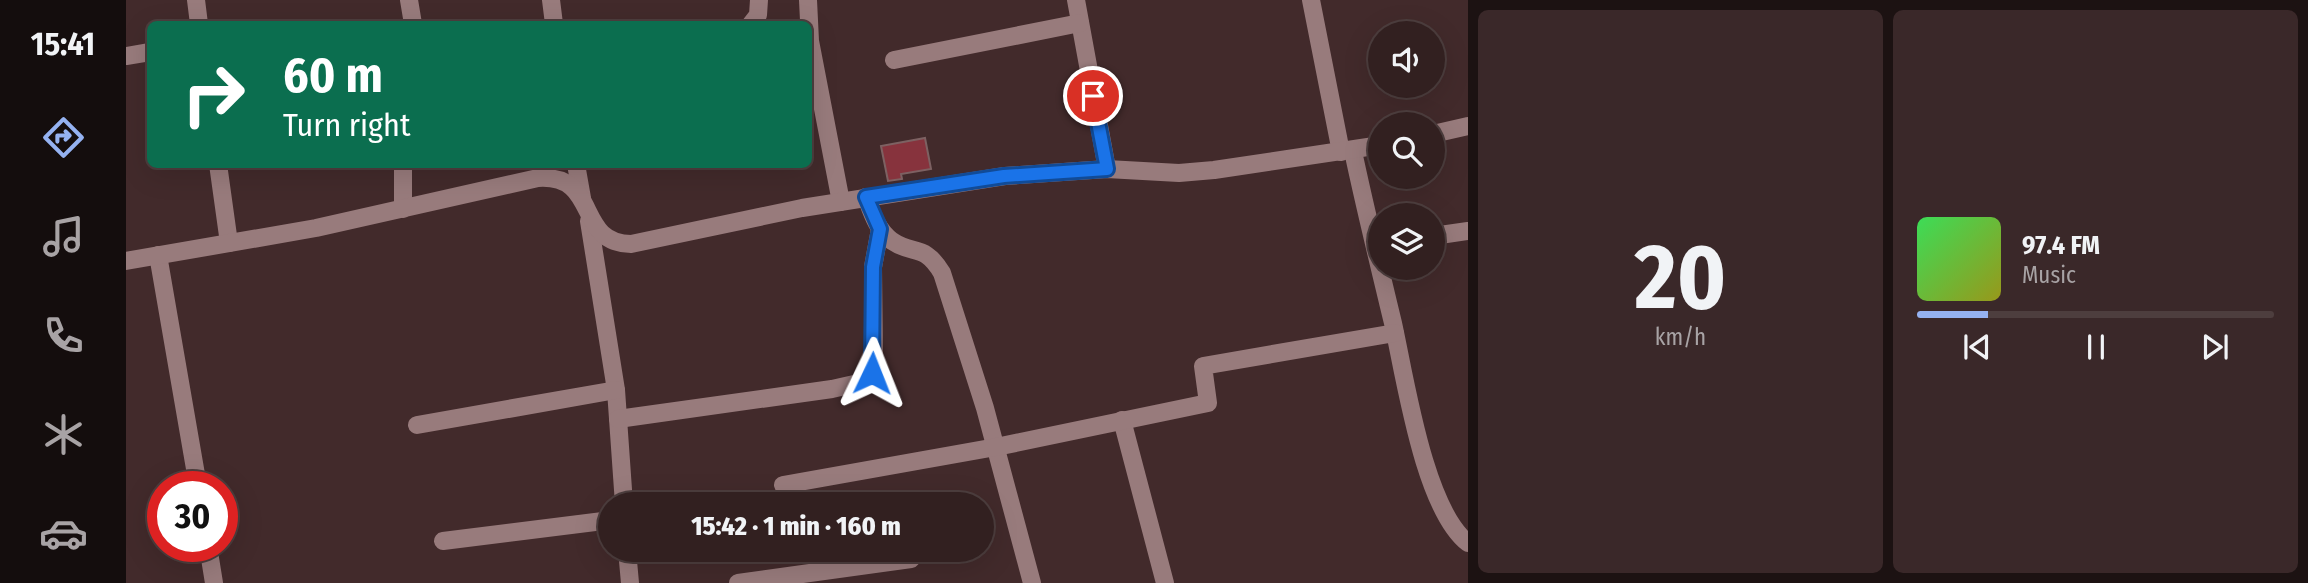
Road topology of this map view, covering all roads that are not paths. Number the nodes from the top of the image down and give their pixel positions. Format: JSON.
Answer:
{"nodes":[{"id":1,"x":196,"y":0,"type":"edge"},
{"id":2,"x":409,"y":0,"type":"edge"},
{"id":3,"x":551,"y":0,"type":"edge"},
{"id":4,"x":759,"y":0,"type":"edge"},
{"id":5,"x":808,"y":0,"type":"edge"},
{"id":6,"x":1076,"y":0,"type":"edge"},
{"id":7,"x":1311,"y":0,"type":"edge"},
{"id":8,"x":200,"y":21,"type":"edge"},
{"id":9,"x":412,"y":21,"type":"edge"},
{"id":10,"x":554,"y":21,"type":"edge"},
{"id":11,"x":753,"y":21,"type":"edge"},
{"id":12,"x":809,"y":21,"type":"edge"},
{"id":13,"x":1080,"y":23,"type":"junction"},
{"id":14,"x":812,"y":51,"type":"edge"},
{"id":15,"x":147,"y":52,"type":"edge"},
{"id":16,"x":126,"y":56,"type":"edge"},
{"id":17,"x":894,"y":60,"type":"dead end"},
{"id":18,"x":1468,"y":126,"type":"edge"},
{"id":19,"x":1445,"y":131,"type":"edge"},
{"id":20,"x":1368,"y":147,"type":"edge"},
{"id":21,"x":1347,"y":151,"type":"junction"},
{"id":22,"x":219,"y":168,"type":"edge"},
{"id":23,"x":403,"y":168,"type":"edge"},
{"id":24,"x":577,"y":168,"type":"edge"},
{"id":25,"x":1107,"y":169,"type":"junction"},
{"id":26,"x":866,"y":197,"type":"junction"},
{"id":27,"x":841,"y":202,"type":"junction"},
{"id":28,"x":584,"y":204,"type":"junction"},
{"id":29,"x":403,"y":209,"type":"junction"},
{"id":30,"x":1368,"y":215,"type":"edge"},
{"id":31,"x":880,"y":229,"type":"junction"},
{"id":32,"x":1468,"y":231,"type":"edge"},
{"id":33,"x":1445,"y":234,"type":"edge"},
{"id":34,"x":229,"y":243,"type":"junction"},
{"id":35,"x":158,"y":255,"type":"junction"},
{"id":36,"x":126,"y":261,"type":"edge"},
{"id":37,"x":1385,"y":280,"type":"edge"},
{"id":38,"x":1395,"y":333,"type":"junction"},
{"id":39,"x":616,"y":390,"type":"junction"},
{"id":40,"x":618,"y":419,"type":"junction"},
{"id":41,"x":1122,"y":420,"type":"junction"},
{"id":42,"x":417,"y":425,"type":"dead end"},
{"id":43,"x":996,"y":447,"type":"junction"},
{"id":44,"x":195,"y":471,"type":"edge"},
{"id":45,"x":783,"y":485,"type":"dead end"},
{"id":46,"x":623,"y":492,"type":"edge"},
{"id":47,"x":598,"y":522,"type":"edge"},
{"id":48,"x":443,"y":541,"type":"dead end"},
{"id":49,"x":1467,"y":545,"type":"edge"},
{"id":50,"x":211,"y":562,"type":"edge"},
{"id":51,"x":628,"y":562,"type":"edge"},
{"id":52,"x":889,"y":562,"type":"edge"},
{"id":53,"x":214,"y":583,"type":"edge"},
{"id":54,"x":630,"y":583,"type":"edge"},
{"id":55,"x":738,"y":583,"type":"edge"},
{"id":56,"x":1032,"y":583,"type":"edge"},
{"id":57,"x":1165,"y":583,"type":"edge"}],
"edges":[{"from":1,"to":8,"type":"street"},
{"from":2,"to":9,"type":"street"},
{"from":3,"to":10,"type":"street"},
{"from":4,"to":11,"type":"street"},
{"from":5,"to":12,"type":"street"},
{"from":6,"to":13,"type":"street"},
{"from":7,"to":21,"type":"street"},
{"from":13,"to":17,"type":"street"},
{"from":13,"to":25,"type":"street"},
{"from":14,"to":27,"type":"street"},
{"from":15,"to":16,"type":"street"},
{"from":18,"to":19,"type":"street"},
{"from":20,"to":21,"type":"street"},
{"from":21,"to":25,"type":"street"},
{"from":21,"to":30,"type":"street"},
{"from":22,"to":34,"type":"street"},
{"from":23,"to":29,"type":"street"},
{"from":24,"to":28,"type":"street"},
{"from":25,"to":26,"type":"street"},
{"from":26,"to":27,"type":"street"},
{"from":26,"to":31,"type":"street"},
{"from":27,"to":28,"type":"street"},
{"from":28,"to":29,"type":"street"},
{"from":28,"to":39,"type":"street"},
{"from":29,"to":34,"type":"street"},
{"from":31,"to":40,"type":"street"},
{"from":31,"to":43,"type":"street"},
{"from":32,"to":33,"type":"street"},
{"from":34,"to":35,"type":"street"},
{"from":35,"to":36,"type":"street"},
{"from":35,"to":44,"type":"street"},
{"from":37,"to":38,"type":"street"},
{"from":38,"to":41,"type":"street"},
{"from":38,"to":49,"type":"street"},
{"from":39,"to":40,"type":"street"},
{"from":39,"to":42,"type":"street"},
{"from":40,"to":46,"type":"street"},
{"from":41,"to":43,"type":"street"},
{"from":41,"to":57,"type":"street"},
{"from":43,"to":45,"type":"street"},
{"from":43,"to":56,"type":"street"},
{"from":47,"to":48,"type":"street"},
{"from":50,"to":53,"type":"street"},
{"from":51,"to":54,"type":"street"},
{"from":52,"to":55,"type":"street"}]}
